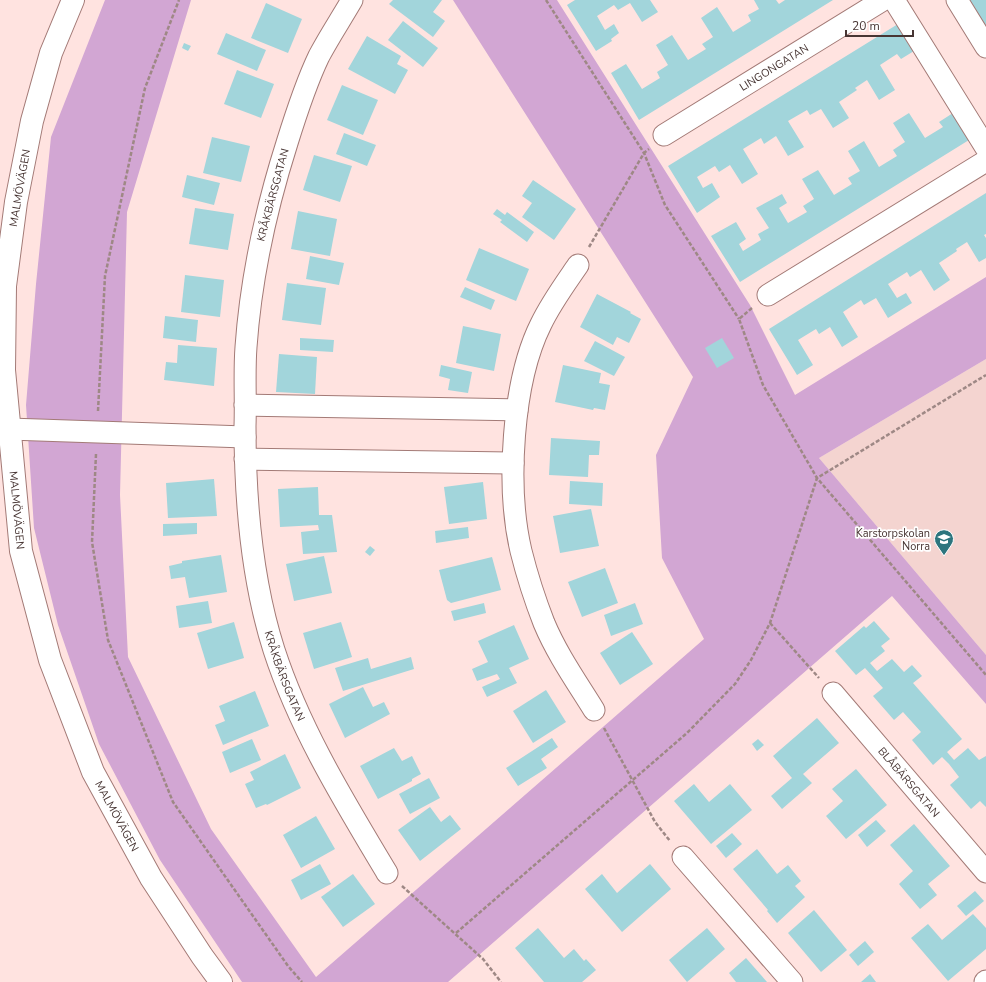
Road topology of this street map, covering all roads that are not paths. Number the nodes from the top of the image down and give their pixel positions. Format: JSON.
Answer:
{"nodes":[{"id":1,"x":73,"y":0,"type":"edge"},
{"id":2,"x":352,"y":0,"type":"edge"},
{"id":3,"x":883,"y":0,"type":"edge"},
{"id":4,"x":894,"y":0,"type":"edge"},
{"id":5,"x":957,"y":0,"type":"edge"},
{"id":6,"x":986,"y":47,"type":"edge"},
{"id":7,"x":664,"y":135,"type":"road end"},
{"id":8,"x":986,"y":148,"type":"edge"},
{"id":9,"x":986,"y":161,"type":"edge"},
{"id":10,"x":578,"y":265,"type":"road end"},
{"id":11,"x":768,"y":295,"type":"road end"},
{"id":12,"x":246,"y":405,"type":"junction"},
{"id":13,"x":517,"y":410,"type":"junction"},
{"id":14,"x":9,"y":429,"type":"junction"},
{"id":15,"x":245,"y":437,"type":"junction"},
{"id":16,"x":245,"y":459,"type":"junction"},
{"id":17,"x":513,"y":463,"type":"junction"},
{"id":18,"x":833,"y":693,"type":"road end"},
{"id":19,"x":594,"y":710,"type":"road end"},
{"id":20,"x":683,"y":857,"type":"road end"},
{"id":21,"x":986,"y":872,"type":"edge"},
{"id":22,"x":387,"y":873,"type":"road end"},
{"id":23,"x":221,"y":982,"type":"edge"},
{"id":24,"x":792,"y":982,"type":"edge"}],
"edges":[{"from":1,"to":14,"type":"main road","name":"MALMÖVÄGEN"},
{"from":2,"to":12,"type":"street","name":"KRÅKBÄRSGATAN"},
{"from":3,"to":7,"type":"street","name":"LINGONGATAN"},
{"from":4,"to":8,"type":"street"},
{"from":5,"to":6,"type":"street"},
{"from":9,"to":11,"type":"street"},
{"from":10,"to":13,"type":"street"},
{"from":12,"to":13,"type":"street"},
{"from":12,"to":15,"type":"street","name":"KRÅKBÄRSGATAN"},
{"from":13,"to":17,"type":"street"},
{"from":14,"to":15,"type":"street"},
{"from":14,"to":23,"type":"main road","name":"MALMÖVÄGEN"},
{"from":15,"to":16,"type":"street","name":"KRÅKBÄRSGATAN"},
{"from":16,"to":17,"type":"street"},
{"from":16,"to":22,"type":"street","name":"KRÅKBÄRSGATAN"},
{"from":17,"to":19,"type":"street"},
{"from":18,"to":21,"type":"street","name":"BLÅBÄRSGATAN"},
{"from":20,"to":24,"type":"street"}]}
